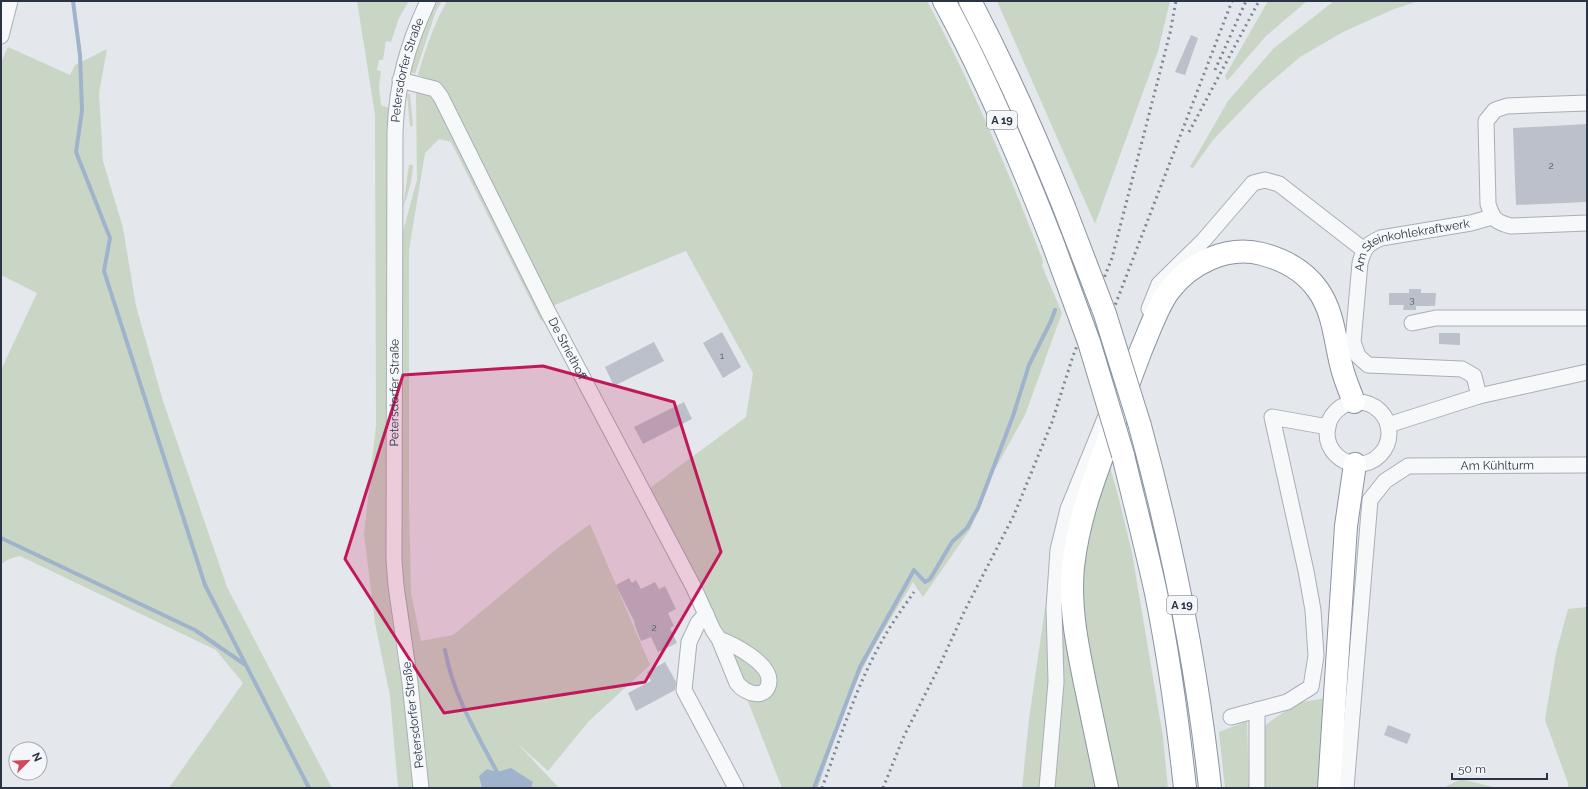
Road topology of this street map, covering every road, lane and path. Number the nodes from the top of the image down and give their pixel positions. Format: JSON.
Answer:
{"nodes":[{"id":1,"x":10,"y":1,"type":"edge"},
{"id":2,"x":428,"y":1,"type":"edge"},
{"id":3,"x":944,"y":1,"type":"edge"},
{"id":4,"x":970,"y":1,"type":"edge"},
{"id":5,"x":1,"y":36,"type":"edge"},
{"id":6,"x":400,"y":80,"type":"junction"},
{"id":7,"x":1587,"y":103,"type":"edge"},
{"id":8,"x":1492,"y":217,"type":"junction"},
{"id":9,"x":1587,"y":223,"type":"edge"},
{"id":10,"x":1364,"y":250,"type":"junction"},
{"id":11,"x":1587,"y":318,"type":"edge"},
{"id":12,"x":1412,"y":323,"type":"dead end"},
{"id":13,"x":1587,"y":372,"type":"edge"},
{"id":14,"x":1479,"y":396,"type":"junction"},
{"id":15,"x":1354,"y":402,"type":"junction"},
{"id":16,"x":1388,"y":425,"type":"junction"},
{"id":17,"x":1328,"y":427,"type":"junction"},
{"id":18,"x":1355,"y":464,"type":"junction"},
{"id":19,"x":1587,"y":465,"type":"edge"},
{"id":20,"x":706,"y":614,"type":"junction"},
{"id":21,"x":719,"y":639,"type":"dead end"},
{"id":22,"x":1257,"y":710,"type":"junction"},
{"id":23,"x":1231,"y":717,"type":"dead end"},
{"id":24,"x":421,"y":788,"type":"edge"},
{"id":25,"x":736,"y":788,"type":"edge"},
{"id":26,"x":1047,"y":788,"type":"edge"},
{"id":27,"x":1107,"y":788,"type":"edge"},
{"id":28,"x":1185,"y":788,"type":"edge"},
{"id":29,"x":1210,"y":788,"type":"edge"},
{"id":30,"x":1257,"y":788,"type":"edge"},
{"id":31,"x":1329,"y":788,"type":"edge"},
{"id":32,"x":1346,"y":788,"type":"edge"}],
"edges":[{"from":1,"to":5,"type":"street"},
{"from":2,"to":6,"type":"street","name":"Petersdorfer Straße"},
{"from":3,"to":28,"type":"highway","number":"A 19","bridge":true},
{"from":4,"to":29,"type":"highway","number":"A 19","bridge":true},
{"from":6,"to":20,"type":"street","name":"De Striethoff"},
{"from":6,"to":24,"type":"street","name":"Petersdorfer Straße"},
{"from":7,"to":8,"type":"street","name":"Am Steinkohlekraftwerk"},
{"from":8,"to":9,"type":"street","name":"Am Steinkohlekraftwerk"},
{"from":8,"to":10,"type":"street","name":"Am Steinkohlekraftwerk"},
{"from":10,"to":14,"type":"street","name":"Am Steinkohlekraftwerk"},
{"from":10,"to":26,"type":"street"},
{"from":11,"to":12,"type":"street"},
{"from":13,"to":14,"type":"street"},
{"from":14,"to":16,"type":"street"},
{"from":15,"to":16,"type":"street"},
{"from":15,"to":17,"type":"street"},
{"from":15,"to":27,"type":"highway"},
{"from":16,"to":18,"type":"street"},
{"from":17,"to":18,"type":"street"},
{"from":17,"to":22,"type":"street"},
{"from":18,"to":31,"type":"highway"},
{"from":19,"to":32,"type":"street","name":"Am Kühlturm"},
{"from":20,"to":21,"type":"street","name":"De Striethoff"},
{"from":20,"to":25,"type":"street"},
{"from":22,"to":23,"type":"street"},
{"from":22,"to":30,"type":"street"}]}
